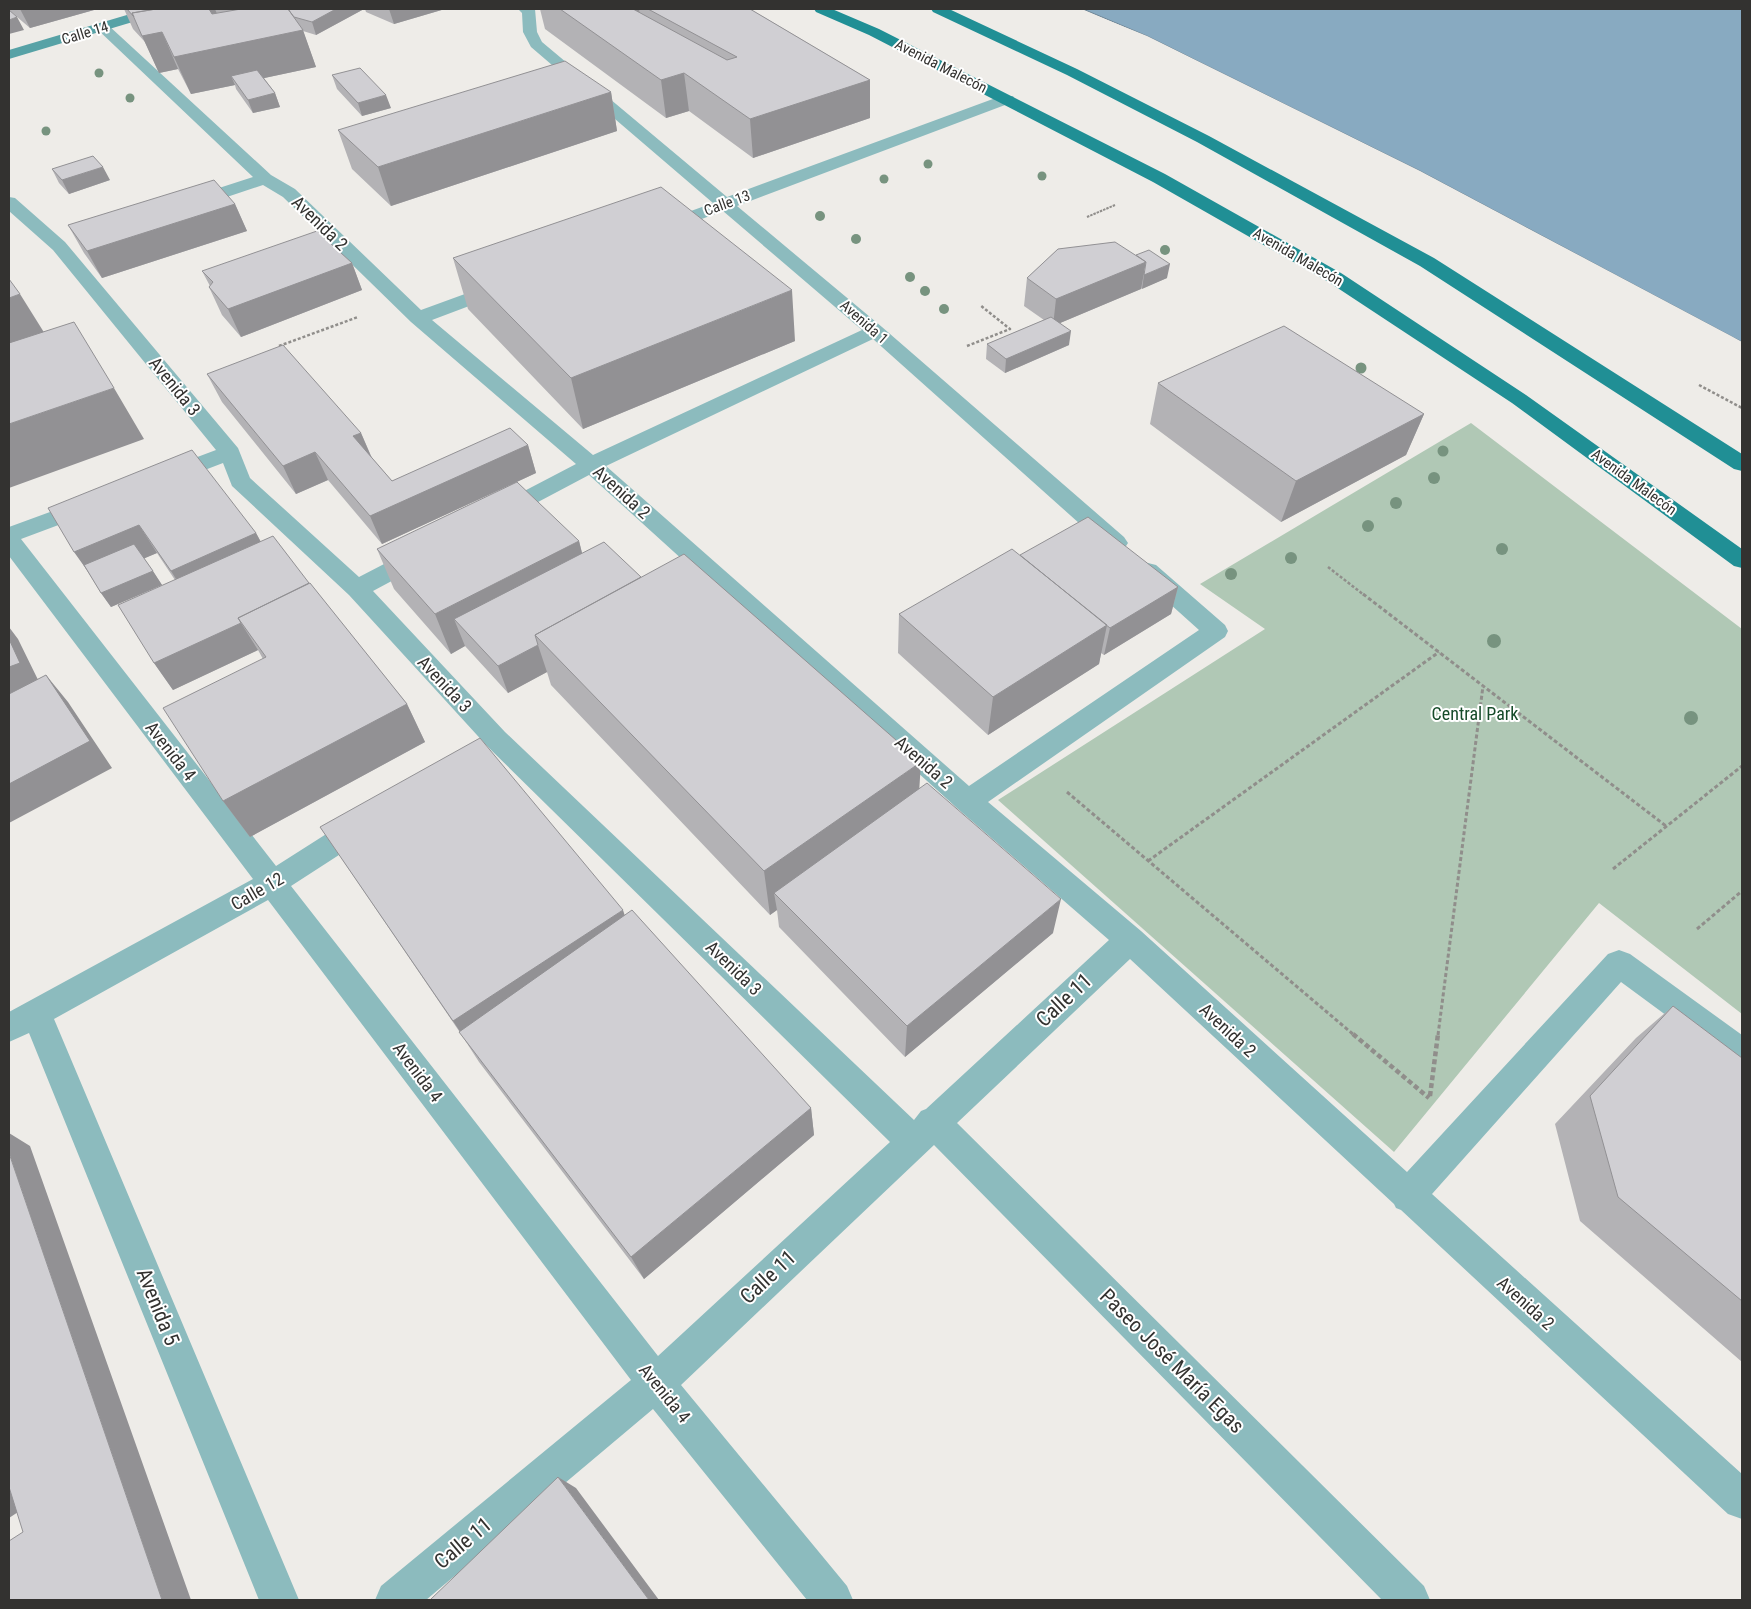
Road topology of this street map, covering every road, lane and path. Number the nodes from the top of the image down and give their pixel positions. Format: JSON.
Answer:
{"nodes":[{"id":1,"x":161,"y":9,"type":"edge"},
{"id":2,"x":821,"y":9,"type":"edge"},
{"id":3,"x":938,"y":9,"type":"edge"},
{"id":4,"x":533,"y":10,"type":"edge"},
{"id":5,"x":103,"y":28,"type":"junction"},
{"id":6,"x":9,"y":55,"type":"edge"},
{"id":7,"x":1007,"y":99,"type":"junction"},
{"id":8,"x":265,"y":179,"type":"junction"},
{"id":9,"x":9,"y":202,"type":"edge"},
{"id":10,"x":726,"y":204,"type":"junction"},
{"id":11,"x":1115,"y":205,"type":"dead end"},
{"id":12,"x":172,"y":209,"type":"edge"},
{"id":13,"x":1087,"y":217,"type":"dead end"},
{"id":14,"x":642,"y":235,"type":"edge"},
{"id":15,"x":78,"y":240,"type":"edge"},
{"id":16,"x":59,"y":246,"type":"junction"},
{"id":17,"x":521,"y":280,"type":"edge"},
{"id":18,"x":980,"y":305,"type":"dead end"},
{"id":19,"x":409,"y":309,"type":"junction"},
{"id":20,"x":875,"y":331,"type":"junction"},
{"id":21,"x":967,"y":346,"type":"dead end"},
{"id":22,"x":274,"y":348,"type":"edge"},
{"id":23,"x":230,"y":453,"type":"junction"},
{"id":24,"x":1742,"y":464,"type":"edge"},
{"id":25,"x":591,"y":465,"type":"junction"},
{"id":26,"x":147,"y":484,"type":"edge"},
{"id":27,"x":110,"y":498,"type":"edge"},
{"id":28,"x":479,"y":525,"type":"edge"},
{"id":29,"x":9,"y":535,"type":"edge"},
{"id":30,"x":9,"y":540,"type":"edge"},
{"id":31,"x":435,"y":548,"type":"edge"},
{"id":32,"x":1742,"y":560,"type":"edge"},
{"id":33,"x":1328,"y":567,"type":"dead end"},
{"id":34,"x":357,"y":589,"type":"junction"},
{"id":35,"x":1439,"y":652,"type":"junction"},
{"id":36,"x":1483,"y":685,"type":"junction"},
{"id":37,"x":496,"y":739,"type":"junction"},
{"id":38,"x":471,"y":755,"type":"edge"},
{"id":39,"x":1742,"y":766,"type":"edge"},
{"id":40,"x":1067,"y":792,"type":"dead end"},
{"id":41,"x":968,"y":801,"type":"junction"},
{"id":42,"x":380,"y":814,"type":"edge"},
{"id":43,"x":1666,"y":826,"type":"junction"},
{"id":44,"x":1148,"y":861,"type":"junction"},
{"id":45,"x":1613,"y":869,"type":"dead end"},
{"id":46,"x":272,"y":883,"type":"junction"},
{"id":47,"x":1742,"y":891,"type":"edge"},
{"id":48,"x":1697,"y":929,"type":"dead end"},
{"id":49,"x":1130,"y":940,"type":"junction"},
{"id":50,"x":22,"y":1020,"type":"edge"},
{"id":51,"x":1742,"y":1054,"type":"edge"},
{"id":52,"x":923,"y":1131,"type":"junction"},
{"id":53,"x":1408,"y":1196,"type":"junction"},
{"id":54,"x":656,"y":1382,"type":"junction"},
{"id":55,"x":1742,"y":1500,"type":"edge"},
{"id":56,"x":279,"y":1600,"type":"edge"},
{"id":57,"x":395,"y":1600,"type":"edge"},
{"id":58,"x":833,"y":1600,"type":"edge"},
{"id":59,"x":1410,"y":1600,"type":"edge"}],
"edges":[{"from":1,"to":5,"type":"street","name":"Calle 14"},
{"from":2,"to":7,"type":"main road","name":"Avenida Malecón"},
{"from":3,"to":24,"type":"main road"},
{"from":4,"to":10,"type":"street","name":"Avenida 1"},
{"from":5,"to":6,"type":"street","name":"Calle 14"},
{"from":5,"to":8,"type":"street","name":"Avenida 2"},
{"from":7,"to":10,"type":"street","name":"Calle 13"},
{"from":7,"to":32,"type":"main road","name":"Avenida Malecón"},
{"from":8,"to":12,"type":"street"},
{"from":8,"to":19,"type":"street","name":"Avenida 2"},
{"from":9,"to":16,"type":"street","name":"Avenida 3"},
{"from":10,"to":14,"type":"street","name":"Calle 13"},
{"from":10,"to":20,"type":"street","name":"Avenida 1"},
{"from":11,"to":13,"type":"path"},
{"from":15,"to":16,"type":"street"},
{"from":16,"to":23,"type":"street","name":"Avenida 3"},
{"from":17,"to":19,"type":"street"},
{"from":18,"to":21,"type":"path"},
{"from":19,"to":22,"type":"path"},
{"from":19,"to":25,"type":"street","name":"Avenida 2"},
{"from":20,"to":25,"type":"street"},
{"from":20,"to":41,"type":"street","name":"Avenida 1"},
{"from":23,"to":26,"type":"street"},
{"from":23,"to":34,"type":"street","name":"Avenida 3"},
{"from":25,"to":28,"type":"street"},
{"from":25,"to":41,"type":"street","name":"Avenida 2"},
{"from":27,"to":29,"type":"street"},
{"from":30,"to":46,"type":"street","name":"Avenida 4"},
{"from":31,"to":34,"type":"street"},
{"from":33,"to":35,"type":"path"},
{"from":34,"to":37,"type":"street","name":"Avenida 3"},
{"from":35,"to":36,"type":"path"},
{"from":35,"to":44,"type":"path"},
{"from":36,"to":43,"type":"path"},
{"from":36,"to":44,"type":"path"},
{"from":37,"to":38,"type":"street"},
{"from":37,"to":52,"type":"street","name":"Avenida 3"},
{"from":39,"to":43,"type":"path"},
{"from":40,"to":44,"type":"path"},
{"from":41,"to":49,"type":"street","name":"Avenida 2"},
{"from":42,"to":46,"type":"street","name":"Calle 12"},
{"from":43,"to":45,"type":"path"},
{"from":46,"to":50,"type":"street","name":"Calle 12"},
{"from":46,"to":54,"type":"street","name":"Avenida 4"},
{"from":47,"to":48,"type":"path"},
{"from":49,"to":52,"type":"street","name":"Calle 11"},
{"from":49,"to":53,"type":"street","name":"Avenida 2"},
{"from":50,"to":56,"type":"street","name":"Avenida 5"},
{"from":51,"to":53,"type":"street"},
{"from":52,"to":54,"type":"street","name":"Calle 11"},
{"from":52,"to":59,"type":"street","name":"Paseo José María Egas"},
{"from":53,"to":55,"type":"street","name":"Avenida 2"},
{"from":54,"to":57,"type":"street","name":"Calle 11"},
{"from":54,"to":58,"type":"street","name":"Avenida 4"}]}
